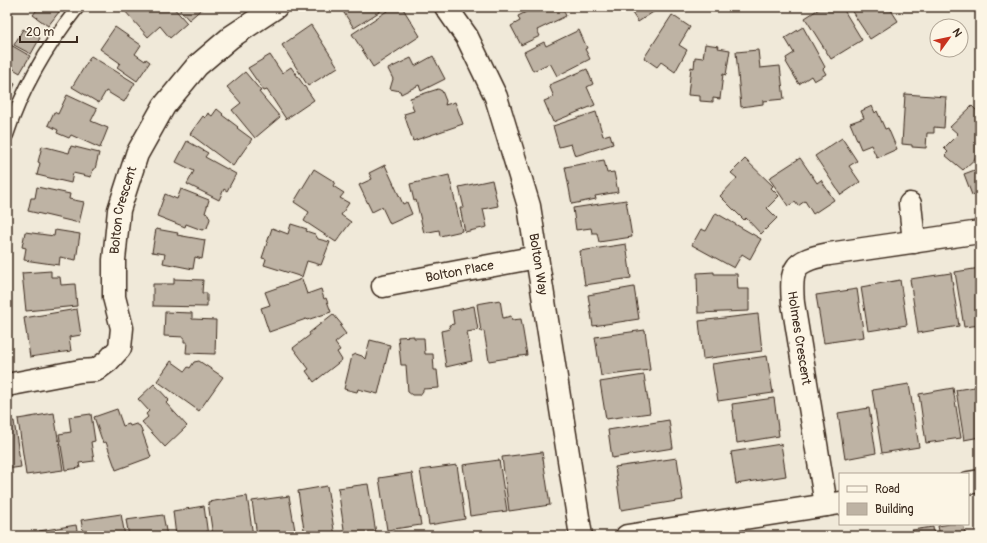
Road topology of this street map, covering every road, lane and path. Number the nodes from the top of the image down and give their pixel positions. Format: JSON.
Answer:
{"nodes":[{"id":1,"x":78,"y":7,"type":"edge"},
{"id":2,"x":276,"y":7,"type":"edge"},
{"id":3,"x":446,"y":7,"type":"edge"},
{"id":4,"x":7,"y":135,"type":"edge"},
{"id":5,"x":910,"y":204,"type":"dead end"},
{"id":6,"x":980,"y":232,"type":"edge"},
{"id":7,"x":914,"y":242,"type":"junction"},
{"id":8,"x":537,"y":257,"type":"junction"},
{"id":9,"x":383,"y":286,"type":"dead end"},
{"id":10,"x":7,"y":385,"type":"edge"},
{"id":11,"x":980,"y":481,"type":"edge"},
{"id":12,"x":969,"y":483,"type":"edge"},
{"id":13,"x":833,"y":504,"type":"edge"},
{"id":14,"x":581,"y":536,"type":"edge"},
{"id":15,"x":627,"y":536,"type":"edge"}],
"edges":[{"from":1,"to":4,"type":"lane"},
{"from":2,"to":10,"type":"street","name":"Bolton Crescent"},
{"from":3,"to":8,"type":"street","name":"Bolton Way"},
{"from":5,"to":7,"type":"street"},
{"from":6,"to":7,"type":"street","name":"Holmes Crescent"},
{"from":7,"to":13,"type":"street","name":"Holmes Crescent"},
{"from":8,"to":9,"type":"street","name":"Bolton Place"},
{"from":8,"to":14,"type":"street","name":"Bolton Way"},
{"from":11,"to":12,"type":"street"},
{"from":13,"to":15,"type":"street"}]}
